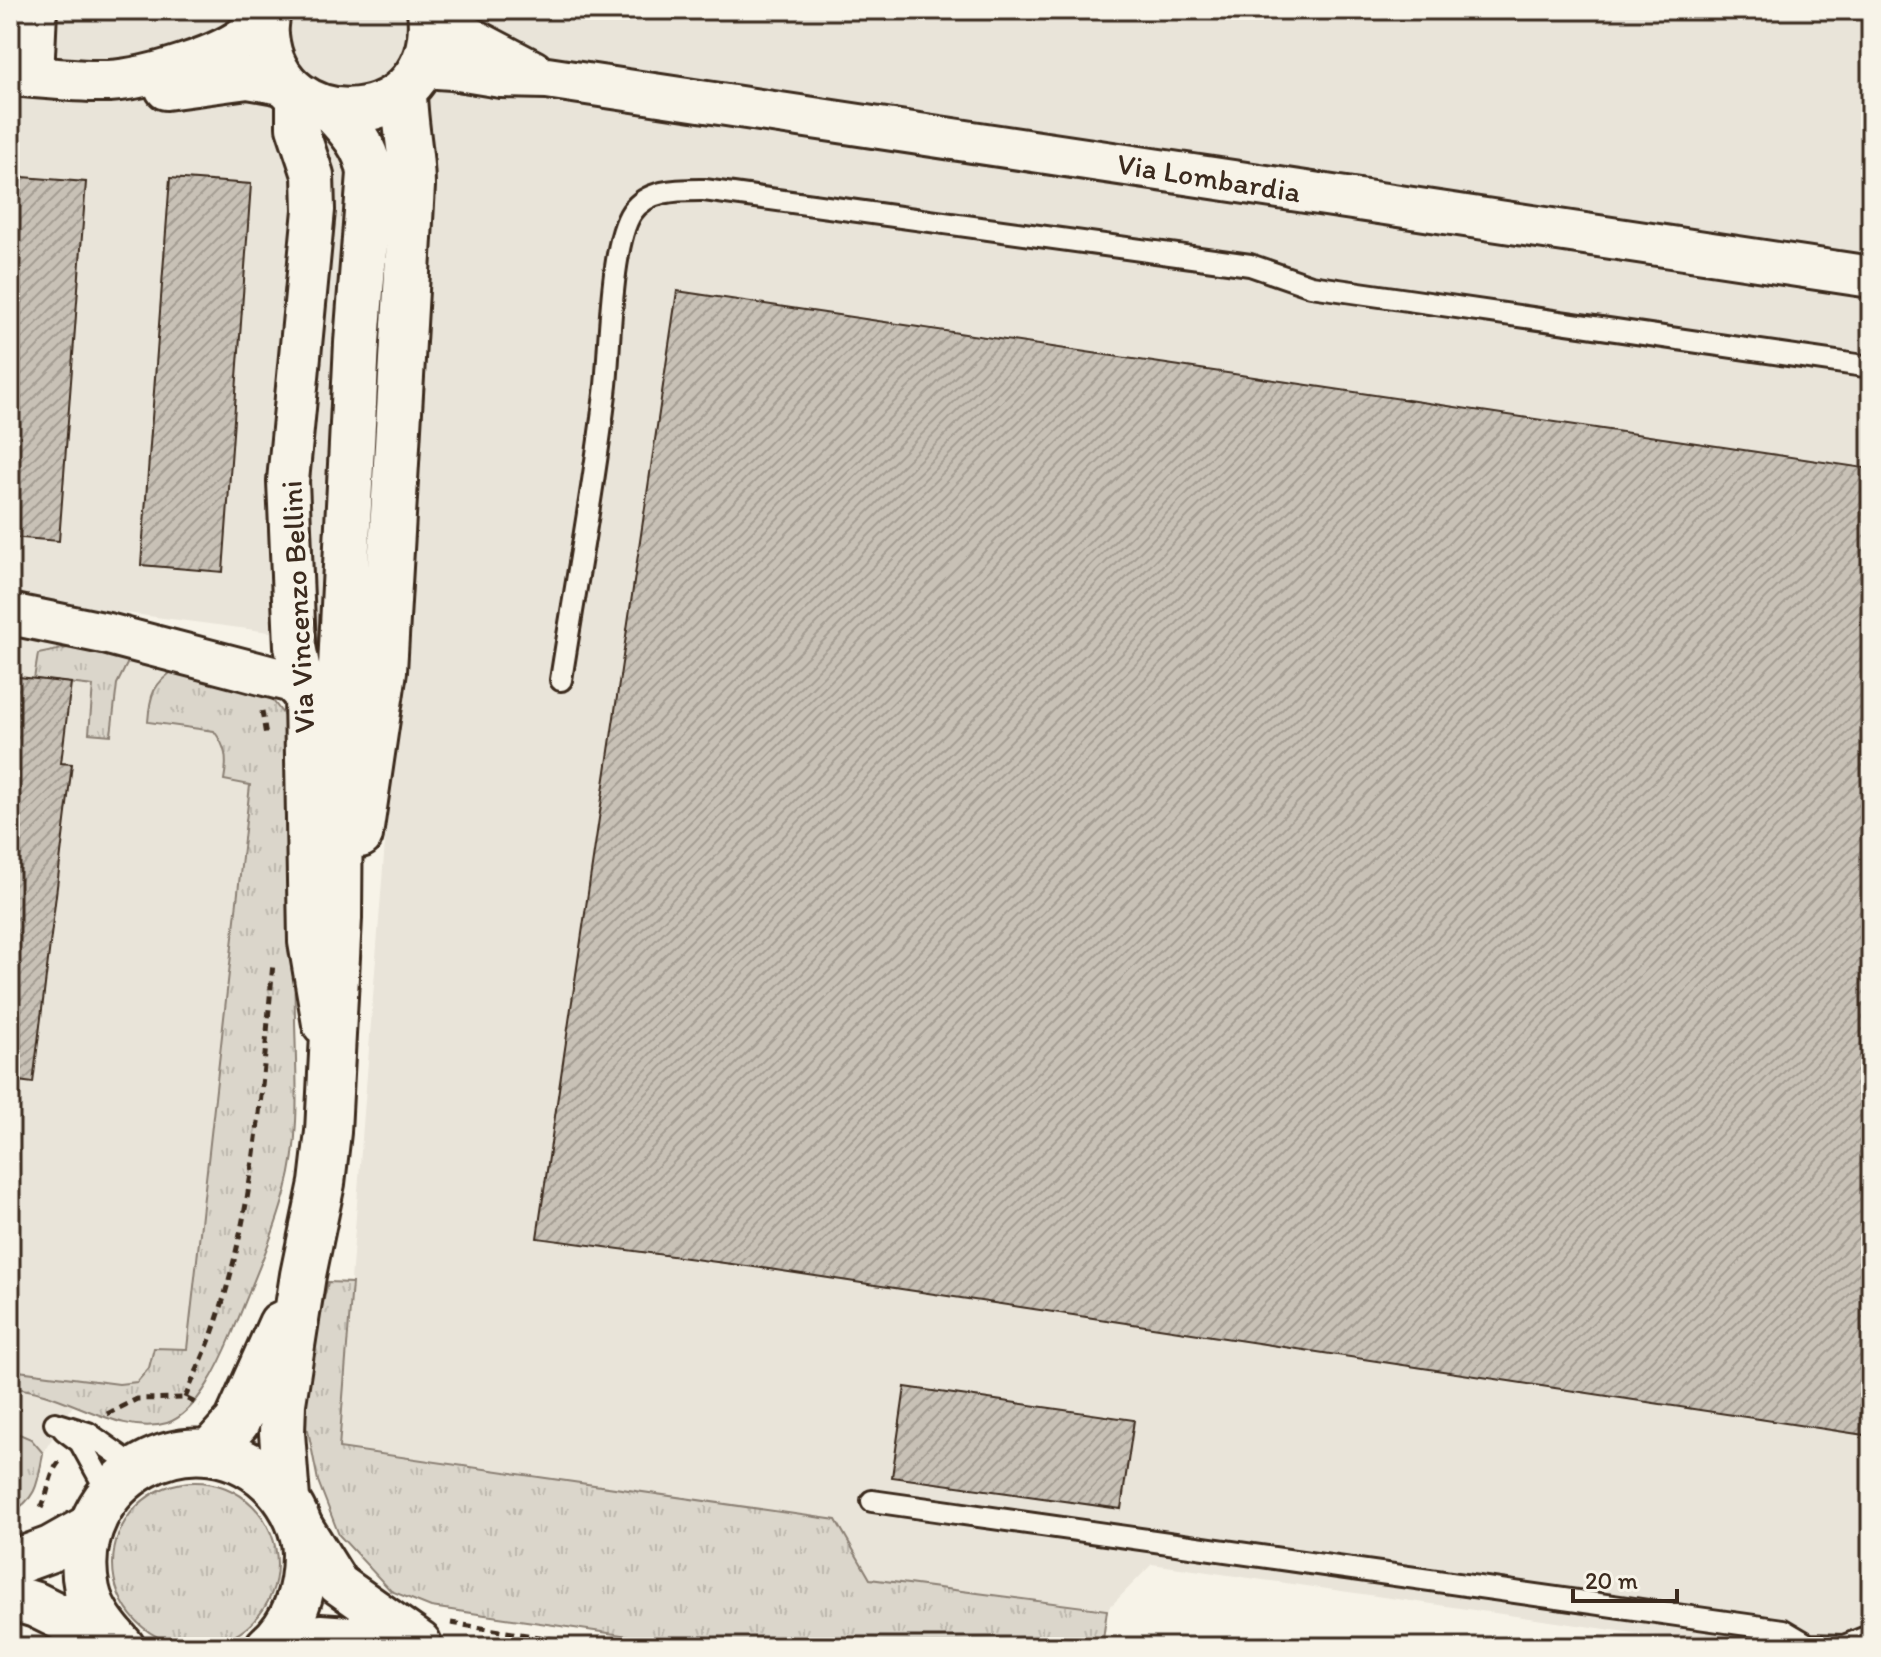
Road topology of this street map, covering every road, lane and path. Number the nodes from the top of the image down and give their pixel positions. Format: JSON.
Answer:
{"nodes":[{"id":1,"x":36,"y":10,"type":"edge"},
{"id":2,"x":267,"y":10,"type":"edge"},
{"id":3,"x":430,"y":10,"type":"edge"},
{"id":4,"x":22,"y":76,"type":"edge"},
{"id":5,"x":414,"y":78,"type":"junction"},
{"id":6,"x":547,"y":78,"type":"junction"},
{"id":7,"x":107,"y":81,"type":"junction"},
{"id":8,"x":306,"y":96,"type":"junction"},
{"id":9,"x":1871,"y":277,"type":"edge"},
{"id":10,"x":1871,"y":367,"type":"edge"},
{"id":11,"x":20,"y":621,"type":"edge"},
{"id":12,"x":256,"y":672,"type":"junction"},
{"id":13,"x":561,"y":680,"type":"dead end"},
{"id":14,"x":305,"y":696,"type":"junction"},
{"id":15,"x":269,"y":744,"type":"dead end"},
{"id":16,"x":339,"y":918,"type":"junction"},
{"id":17,"x":274,"y":953,"type":"dead end"},
{"id":18,"x":331,"y":1073,"type":"junction"},
{"id":19,"x":303,"y":1275,"type":"junction"},
{"id":20,"x":185,"y":1398,"type":"dead end"},
{"id":21,"x":210,"y":1452,"type":"junction"},
{"id":22,"x":112,"y":1496,"type":"junction"},
{"id":23,"x":872,"y":1501,"type":"dead end"},
{"id":24,"x":291,"y":1507,"type":"junction"},
{"id":25,"x":10,"y":1564,"type":"edge"},
{"id":26,"x":10,"y":1597,"type":"edge"},
{"id":27,"x":1871,"y":1635,"type":"edge"},
{"id":28,"x":273,"y":1643,"type":"edge"},
{"id":29,"x":433,"y":1644,"type":"edge"},
{"id":30,"x":1811,"y":1646,"type":"edge"},
{"id":31,"x":122,"y":1647,"type":"edge"}],
"edges":[{"from":1,"to":4,"type":"street"},
{"from":2,"to":7,"type":"street"},
{"from":2,"to":8,"type":"street"},
{"from":3,"to":5,"type":"street","name":"Via Vincenzo Bellini"},
{"from":3,"to":6,"type":"street"},
{"from":4,"to":7,"type":"street"},
{"from":5,"to":6,"type":"street"},
{"from":5,"to":8,"type":"street"},
{"from":5,"to":16,"type":"street","name":"Via Vincenzo Bellini"},
{"from":6,"to":9,"type":"street","name":"Via Lombardia"},
{"from":7,"to":8,"type":"street"},
{"from":8,"to":14,"type":"street","name":"Via Vincenzo Bellini"},
{"from":8,"to":16,"type":"street","name":"Via Vincenzo Bellini"},
{"from":10,"to":13,"type":"lane"},
{"from":11,"to":12,"type":"street"},
{"from":12,"to":14,"type":"street"},
{"from":12,"to":15,"type":"path"},
{"from":14,"to":18,"type":"street","name":"Via Vincenzo Bellini"},
{"from":16,"to":18,"type":"street","name":"Via Vincenzo Bellini"},
{"from":17,"to":20,"type":"path"},
{"from":18,"to":19,"type":"street","name":"Via Vincenzo Bellini"},
{"from":19,"to":21,"type":"street","name":"Via Vincenzo Bellini"},
{"from":19,"to":24,"type":"street","name":"Via Vincenzo Bellini"},
{"from":21,"to":22,"type":"street"},
{"from":21,"to":24,"type":"street"},
{"from":22,"to":25,"type":"street"},
{"from":22,"to":31,"type":"street"},
{"from":23,"to":30,"type":"lane"},
{"from":24,"to":28,"type":"street","name":"Via Vincenzo Bellini"},
{"from":24,"to":29,"type":"street"},
{"from":26,"to":31,"type":"street"},
{"from":27,"to":30,"type":"lane"},
{"from":28,"to":29,"type":"street"}]}
